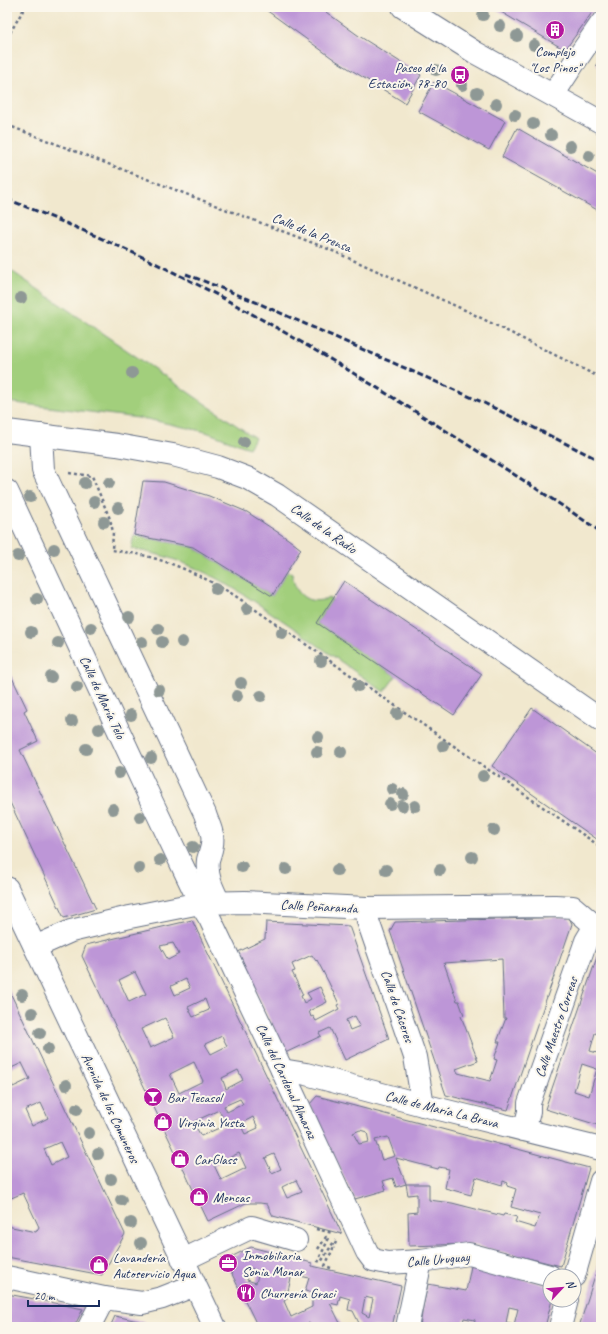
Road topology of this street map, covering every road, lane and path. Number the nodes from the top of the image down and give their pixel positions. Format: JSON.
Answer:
{"nodes":[{"id":1,"x":25,"y":7,"type":"edge"},
{"id":2,"x":403,"y":7,"type":"edge"},
{"id":3,"x":601,"y":24,"type":"edge"},
{"id":4,"x":7,"y":38,"type":"edge"},
{"id":5,"x":553,"y":95,"type":"junction"},
{"id":6,"x":601,"y":122,"type":"edge"},
{"id":7,"x":7,"y":124,"type":"edge"},
{"id":8,"x":601,"y":378,"type":"edge"},
{"id":9,"x":7,"y":431,"type":"edge"},
{"id":10,"x":41,"y":435,"type":"junction"},
{"id":11,"x":62,"y":472,"type":"dead end"},
{"id":12,"x":7,"y":491,"type":"edge"},
{"id":13,"x":601,"y":720,"type":"edge"},
{"id":14,"x":601,"y":848,"type":"edge"},
{"id":15,"x":7,"y":888,"type":"edge"},
{"id":16,"x":210,"y":903,"type":"junction"},
{"id":17,"x":366,"y":908,"type":"junction"},
{"id":18,"x":598,"y":928,"type":"edge"},
{"id":19,"x":36,"y":947,"type":"junction"},
{"id":20,"x":282,"y":1070,"type":"junction"},
{"id":21,"x":423,"y":1105,"type":"junction"},
{"id":22,"x":524,"y":1130,"type":"junction"},
{"id":23,"x":601,"y":1149,"type":"edge"},
{"id":24,"x":601,"y":1181,"type":"edge"},
{"id":25,"x":305,"y":1234,"type":"joint"},
{"id":26,"x":334,"y":1234,"type":"dead end"},
{"id":27,"x":183,"y":1260,"type":"junction"},
{"id":28,"x":373,"y":1260,"type":"joint"},
{"id":29,"x":421,"y":1261,"type":"junction"},
{"id":30,"x":576,"y":1268,"type":"edge"},
{"id":31,"x":542,"y":1274,"type":"edge"},
{"id":32,"x":7,"y":1277,"type":"edge"},
{"id":33,"x":195,"y":1285,"type":"junction"},
{"id":34,"x":104,"y":1298,"type":"junction"},
{"id":35,"x":565,"y":1308,"type":"edge"},
{"id":36,"x":89,"y":1327,"type":"edge"},
{"id":37,"x":215,"y":1327,"type":"edge"},
{"id":38,"x":407,"y":1327,"type":"edge"},
{"id":39,"x":560,"y":1327,"type":"edge"}],
"edges":[{"from":1,"to":4,"type":"path"},
{"from":2,"to":5,"type":"street"},
{"from":3,"to":5,"type":"street"},
{"from":5,"to":6,"type":"street"},
{"from":7,"to":8,"type":"path","name":"Calle de la Prensa"},
{"from":9,"to":10,"type":"street","name":"Calle de la Radio"},
{"from":10,"to":13,"type":"street","name":"Calle de la Radio"},
{"from":10,"to":16,"type":"street"},
{"from":11,"to":14,"type":"path"},
{"from":12,"to":16,"type":"street","name":"Calle de María Telo"},
{"from":15,"to":19,"type":"street","name":"Avenida de los Comuneros"},
{"from":16,"to":17,"type":"street","name":"Calle Peñaranda"},
{"from":16,"to":19,"type":"street","name":"Calle Peñaranda"},
{"from":16,"to":20,"type":"street","name":"Calle del Cardenal Almaraz"},
{"from":17,"to":18,"type":"street","name":"Calle Peñaranda"},
{"from":17,"to":21,"type":"street","name":"Calle de Cáceres"},
{"from":18,"to":22,"type":"street","name":"Calle Maestro Correas"},
{"from":19,"to":27,"type":"street","name":"Avenida de los Comuneros"},
{"from":20,"to":21,"type":"street","name":"Calle de María La Brava"},
{"from":20,"to":28,"type":"street","name":"Calle del Cardenal Almaraz"},
{"from":21,"to":22,"type":"street","name":"Calle de María La Brava"},
{"from":22,"to":23,"type":"street","name":"Calle de María La Brava"},
{"from":24,"to":30,"type":"street"},
{"from":25,"to":26,"type":"path"},
{"from":25,"to":27,"type":"street"},
{"from":27,"to":33,"type":"street","name":"Avenida de los Comuneros"},
{"from":28,"to":29,"type":"street","name":"Calle Uruguay"},
{"from":29,"to":31,"type":"street","name":"Calle Uruguay"},
{"from":29,"to":38,"type":"street"},
{"from":32,"to":34,"type":"street"},
{"from":33,"to":34,"type":"street"},
{"from":33,"to":37,"type":"street","name":"Avenida de los Comuneros"},
{"from":34,"to":36,"type":"street"},
{"from":35,"to":39,"type":"street"}]}
